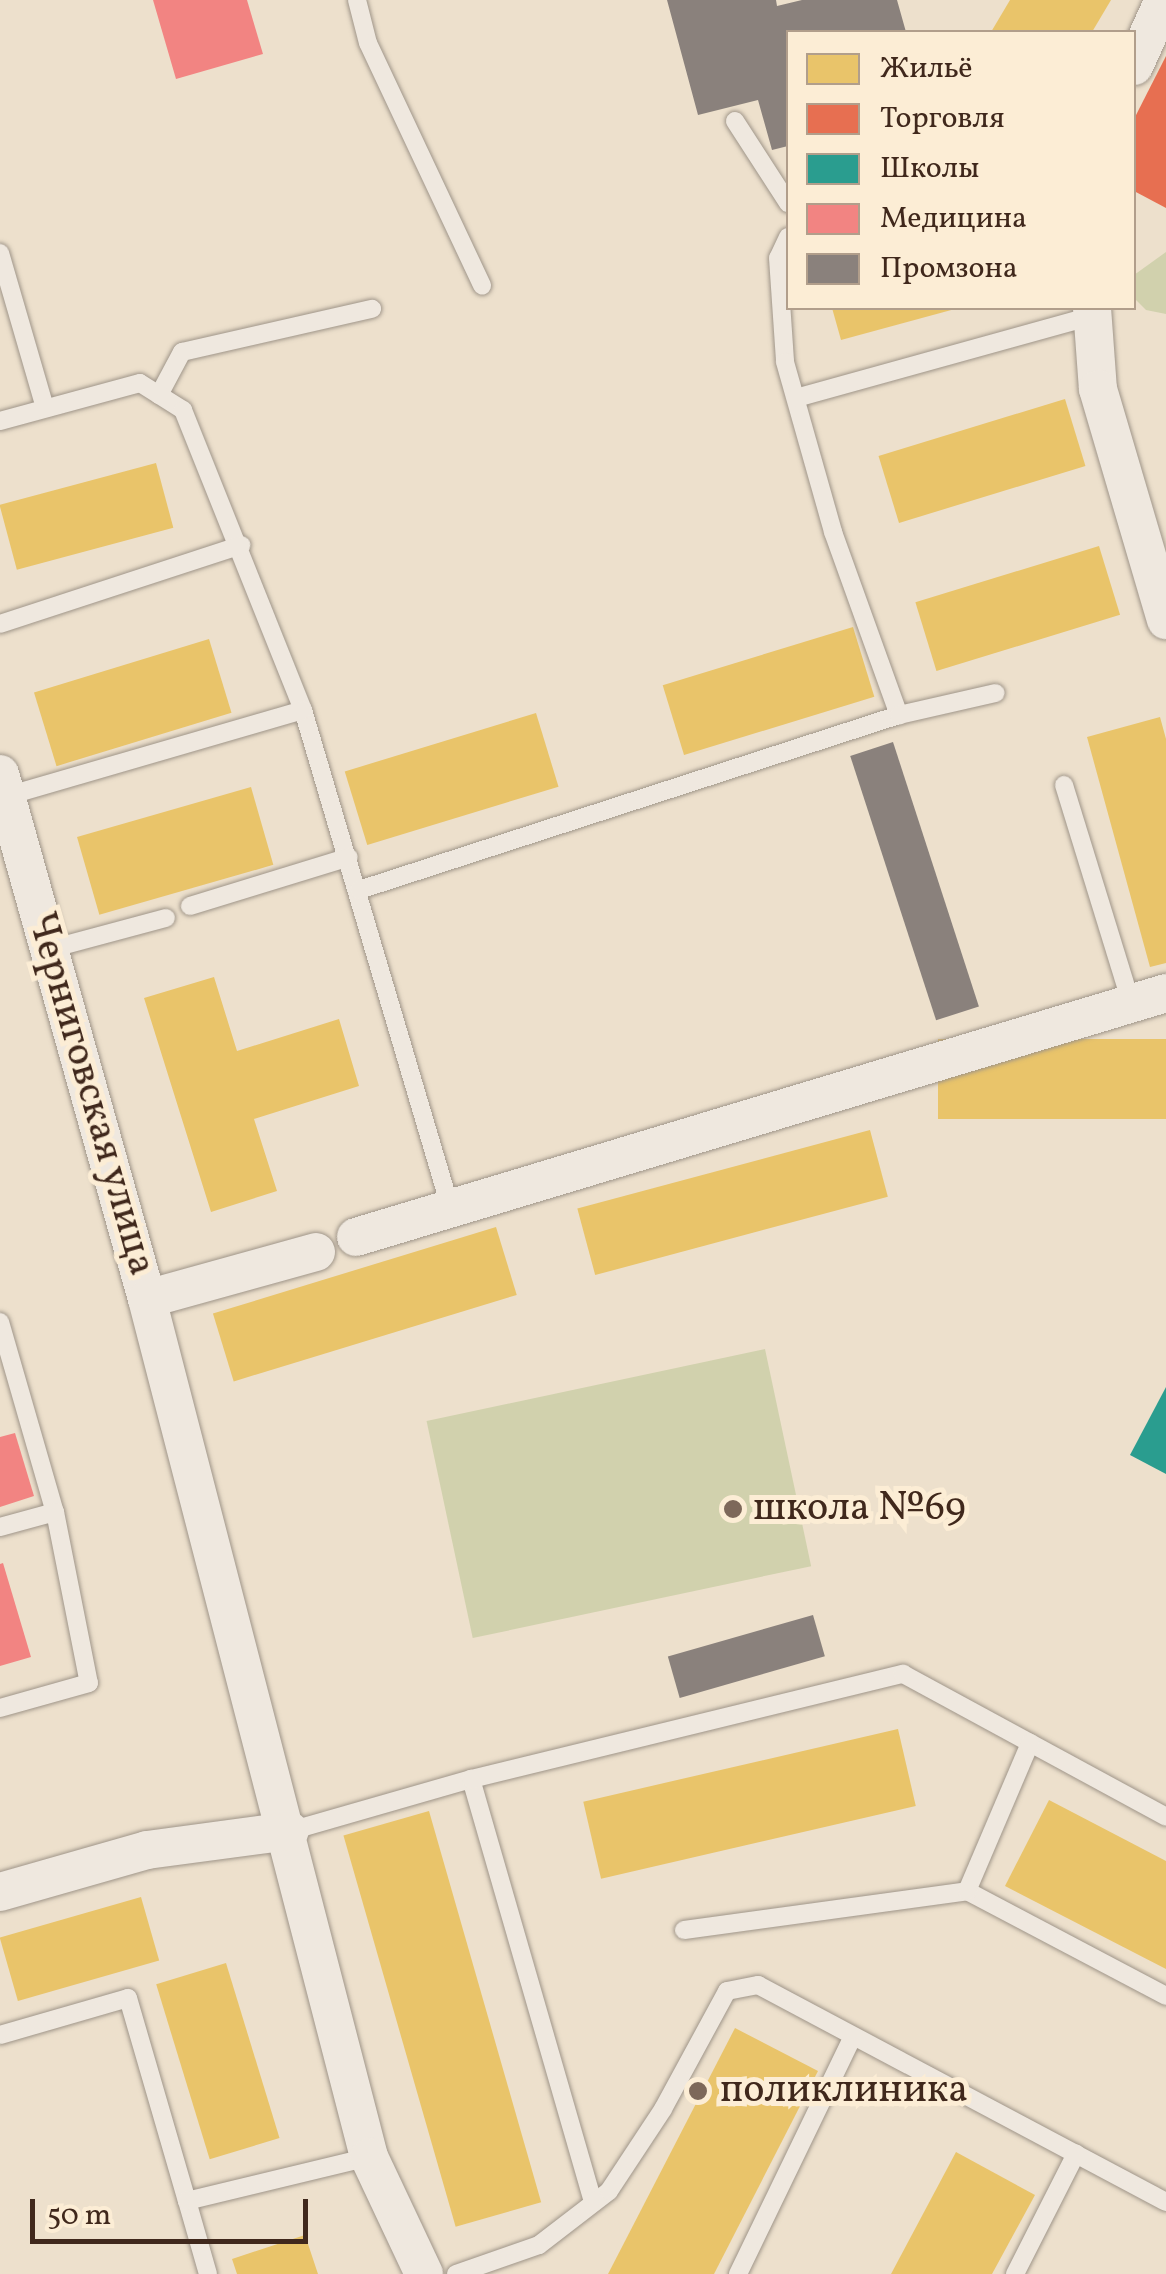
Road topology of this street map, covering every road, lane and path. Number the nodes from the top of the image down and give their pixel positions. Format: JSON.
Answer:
{"nodes":[{"id":1,"x":357,"y":0,"type":"edge"},
{"id":2,"x":1164,"y":0,"type":"edge"},
{"id":3,"x":1136,"y":62,"type":"edge"},
{"id":4,"x":734,"y":121,"type":"dead end"},
{"id":5,"x":786,"y":199,"type":"edge"},
{"id":6,"x":786,"y":241,"type":"edge"},
{"id":7,"x":0,"y":252,"type":"edge"},
{"id":8,"x":482,"y":285,"type":"dead end"},
{"id":9,"x":372,"y":309,"type":"dead end"},
{"id":10,"x":1092,"y":312,"type":"edge"},
{"id":11,"x":159,"y":396,"type":"junction"},
{"id":12,"x":796,"y":398,"type":"junction"},
{"id":13,"x":45,"y":408,"type":"junction"},
{"id":14,"x":0,"y":421,"type":"edge"},
{"id":15,"x":241,"y":545,"type":"junction"},
{"id":16,"x":1166,"y":620,"type":"edge"},
{"id":17,"x":0,"y":624,"type":"edge"},
{"id":18,"x":996,"y":693,"type":"dead end"},
{"id":19,"x":303,"y":710,"type":"junction"},
{"id":20,"x":898,"y":715,"type":"junction"},
{"id":21,"x":3,"y":785,"type":"edge"},
{"id":22,"x":1064,"y":785,"type":"dead end"},
{"id":23,"x":349,"y":857,"type":"junction"},
{"id":24,"x":359,"y":890,"type":"junction"},
{"id":25,"x":190,"y":906,"type":"dead end"},
{"id":26,"x":166,"y":918,"type":"dead end"},
{"id":27,"x":50,"y":949,"type":"junction"},
{"id":28,"x":1148,"y":996,"type":"edge"},
{"id":29,"x":451,"y":1210,"type":"junction"},
{"id":30,"x":356,"y":1237,"type":"dead end"},
{"id":31,"x":316,"y":1252,"type":"dead end"},
{"id":32,"x":147,"y":1299,"type":"junction"},
{"id":33,"x":0,"y":1322,"type":"edge"},
{"id":34,"x":55,"y":1512,"type":"junction"},
{"id":35,"x":0,"y":1527,"type":"edge"},
{"id":36,"x":0,"y":1708,"type":"edge"},
{"id":37,"x":1030,"y":1743,"type":"junction"},
{"id":38,"x":471,"y":1779,"type":"junction"},
{"id":39,"x":1166,"y":1817,"type":"edge"},
{"id":40,"x":290,"y":1831,"type":"junction"},
{"id":41,"x":966,"y":1891,"type":"junction"},
{"id":42,"x":0,"y":1892,"type":"edge"},
{"id":43,"x":684,"y":1930,"type":"dead end"},
{"id":44,"x":1166,"y":1996,"type":"edge"},
{"id":45,"x":0,"y":2036,"type":"edge"},
{"id":46,"x":853,"y":2036,"type":"junction"},
{"id":47,"x":1076,"y":2154,"type":"junction"},
{"id":48,"x":370,"y":2157,"type":"junction"},
{"id":49,"x":187,"y":2201,"type":"junction"},
{"id":50,"x":592,"y":2202,"type":"junction"},
{"id":51,"x":1166,"y":2202,"type":"edge"},
{"id":52,"x":208,"y":2274,"type":"edge"},
{"id":53,"x":424,"y":2274,"type":"edge"},
{"id":54,"x":456,"y":2274,"type":"edge"},
{"id":55,"x":738,"y":2274,"type":"edge"},
{"id":56,"x":1015,"y":2274,"type":"edge"}],
"edges":[{"from":1,"to":8,"type":"lane"},
{"from":2,"to":3,"type":"street"},
{"from":4,"to":5,"type":"lane"},
{"from":6,"to":12,"type":"lane"},
{"from":7,"to":13,"type":"lane"},
{"from":9,"to":11,"type":"lane"},
{"from":10,"to":12,"type":"lane"},
{"from":10,"to":16,"type":"street"},
{"from":11,"to":13,"type":"lane"},
{"from":11,"to":15,"type":"lane"},
{"from":12,"to":20,"type":"lane"},
{"from":13,"to":14,"type":"lane"},
{"from":15,"to":17,"type":"lane"},
{"from":15,"to":19,"type":"lane"},
{"from":18,"to":20,"type":"lane"},
{"from":19,"to":21,"type":"lane"},
{"from":19,"to":23,"type":"lane"},
{"from":20,"to":24,"type":"lane"},
{"from":21,"to":27,"type":"street","name":"Черниговская улица"},
{"from":22,"to":28,"type":"lane"},
{"from":23,"to":24,"type":"lane"},
{"from":23,"to":25,"type":"lane"},
{"from":24,"to":29,"type":"lane"},
{"from":26,"to":27,"type":"lane"},
{"from":27,"to":32,"type":"street","name":"Черниговская улица"},
{"from":28,"to":29,"type":"street"},
{"from":29,"to":30,"type":"street"},
{"from":31,"to":32,"type":"street"},
{"from":32,"to":40,"type":"street","name":"Черниговская улица"},
{"from":33,"to":34,"type":"lane"},
{"from":34,"to":35,"type":"lane"},
{"from":34,"to":36,"type":"lane"},
{"from":37,"to":38,"type":"lane"},
{"from":37,"to":39,"type":"lane"},
{"from":37,"to":41,"type":"lane"},
{"from":38,"to":40,"type":"lane"},
{"from":38,"to":50,"type":"lane"},
{"from":40,"to":42,"type":"street"},
{"from":40,"to":48,"type":"street","name":"Черниговская улица"},
{"from":41,"to":43,"type":"lane"},
{"from":41,"to":44,"type":"lane"},
{"from":45,"to":49,"type":"lane"},
{"from":46,"to":47,"type":"lane"},
{"from":46,"to":50,"type":"lane"},
{"from":46,"to":55,"type":"lane"},
{"from":47,"to":51,"type":"lane"},
{"from":47,"to":56,"type":"lane"},
{"from":48,"to":49,"type":"lane"},
{"from":48,"to":53,"type":"street","name":"Черниговская улица"},
{"from":49,"to":52,"type":"lane"},
{"from":50,"to":54,"type":"lane"}]}
